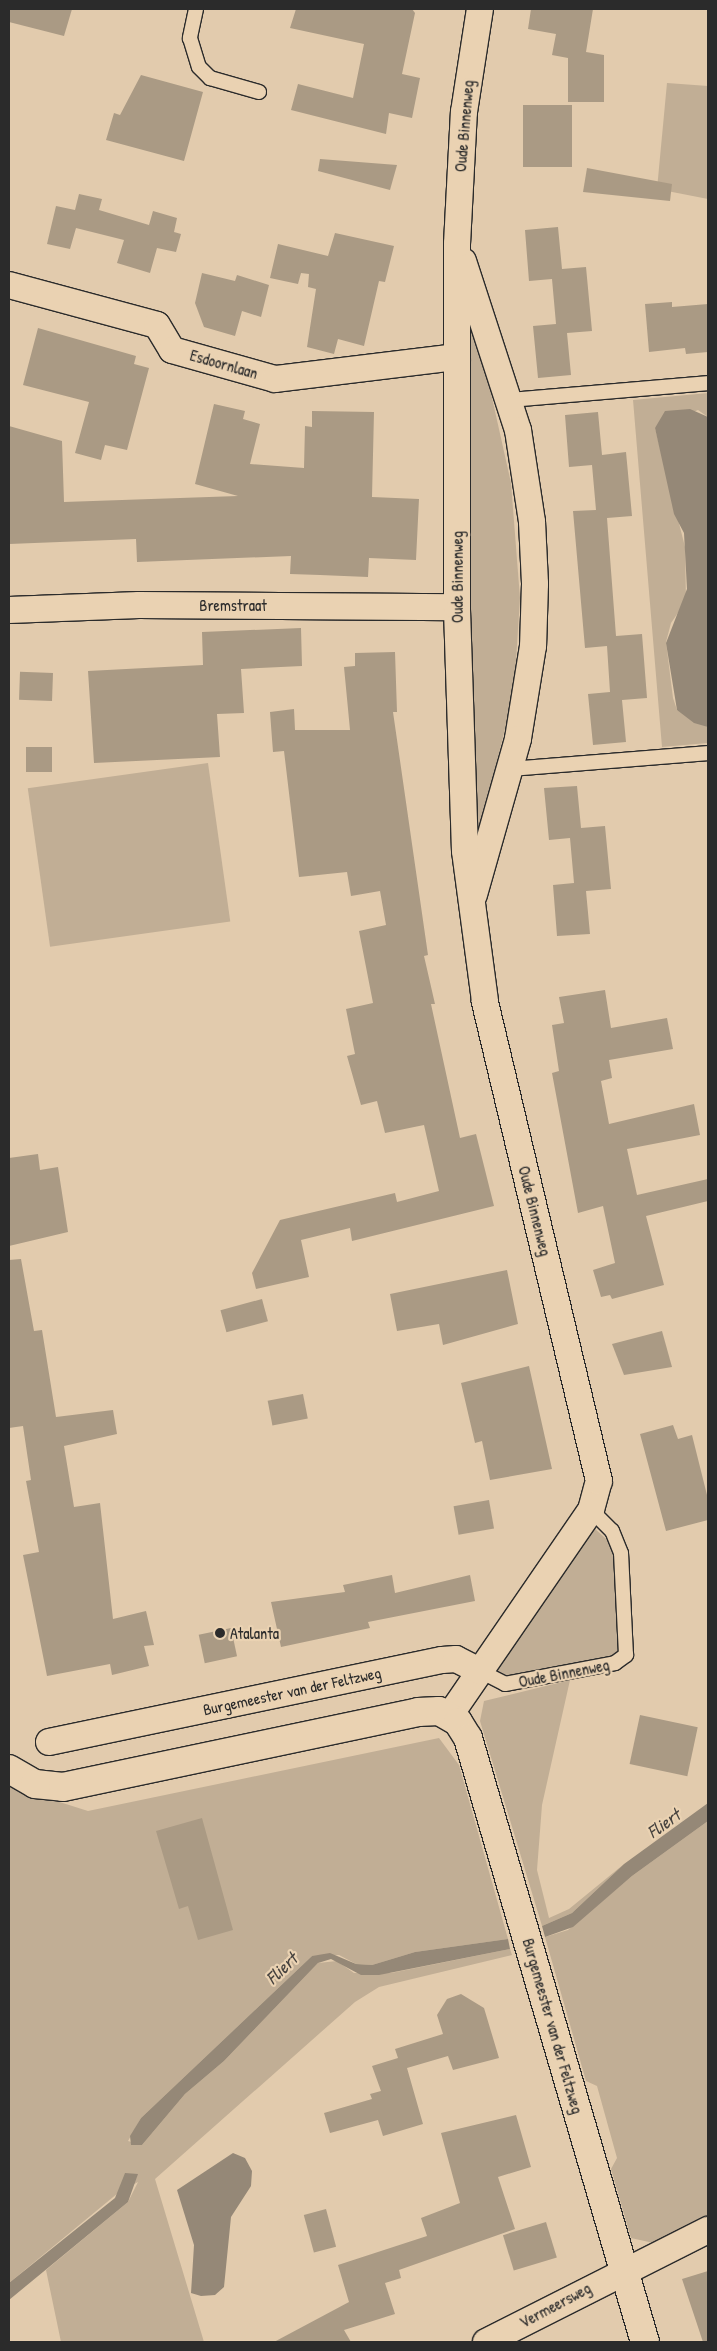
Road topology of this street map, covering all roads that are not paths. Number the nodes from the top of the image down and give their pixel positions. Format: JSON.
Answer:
{"nodes":[{"id":1,"x":196,"y":9,"type":"edge"},
{"id":2,"x":480,"y":9,"type":"edge"},
{"id":3,"x":259,"y":92,"type":"dead end"},
{"id":4,"x":457,"y":244,"type":"junction"},
{"id":5,"x":9,"y":285,"type":"edge"},
{"id":6,"x":457,"y":357,"type":"junction"},
{"id":7,"x":708,"y":383,"type":"edge"},
{"id":8,"x":511,"y":400,"type":"junction"},
{"id":9,"x":457,"y":607,"type":"junction"},
{"id":10,"x":9,"y":610,"type":"edge"},
{"id":11,"x":708,"y":753,"type":"edge"},
{"id":12,"x":510,"y":769,"type":"junction"},
{"id":13,"x":470,"y":909,"type":"junction"},
{"id":14,"x":591,"y":1510,"type":"junction"},
{"id":15,"x":480,"y":1671,"type":"junction"},
{"id":16,"x":450,"y":1715,"type":"junction"},
{"id":17,"x":49,"y":1742,"type":"dead end"},
{"id":18,"x":9,"y":1769,"type":"edge"},
{"id":19,"x":708,"y":2230,"type":"edge"},
{"id":20,"x":624,"y":2269,"type":"junction"},
{"id":21,"x":486,"y":2342,"type":"edge"},
{"id":22,"x":645,"y":2342,"type":"edge"}],
"edges":[{"from":1,"to":3,"type":"lane"},
{"from":2,"to":4,"type":"street","name":"Oude Binnenweg"},
{"from":4,"to":6,"type":"street","name":"Oude Binnenweg"},
{"from":4,"to":8,"type":"street","name":"Oude Binnenweg"},
{"from":5,"to":6,"type":"street","name":"Esdoornlaan"},
{"from":6,"to":9,"type":"street","name":"Oude Binnenweg"},
{"from":7,"to":8,"type":"lane"},
{"from":8,"to":12,"type":"street","name":"Oude Binnenweg"},
{"from":9,"to":10,"type":"street","name":"Bremstraat"},
{"from":9,"to":13,"type":"street","name":"Oude Binnenweg"},
{"from":11,"to":12,"type":"lane"},
{"from":12,"to":13,"type":"street","name":"Oude Binnenweg"},
{"from":13,"to":14,"type":"street","name":"Oude Binnenweg"},
{"from":14,"to":15,"type":"street","name":"Oude Binnenweg"},
{"from":14,"to":15,"type":"lane","name":"Oude Binnenweg"},
{"from":15,"to":16,"type":"street"},
{"from":15,"to":17,"type":"street","name":"Burgemeester van der Feltzweg"},
{"from":16,"to":18,"type":"street"},
{"from":16,"to":20,"type":"street","name":"Burgemeester van der Feltzweg"},
{"from":19,"to":20,"type":"street","name":"Vermeersweg"},
{"from":20,"to":21,"type":"street","name":"Vermeersweg"},
{"from":20,"to":22,"type":"street","name":"Burgemeester van der Feltzweg"}]}
